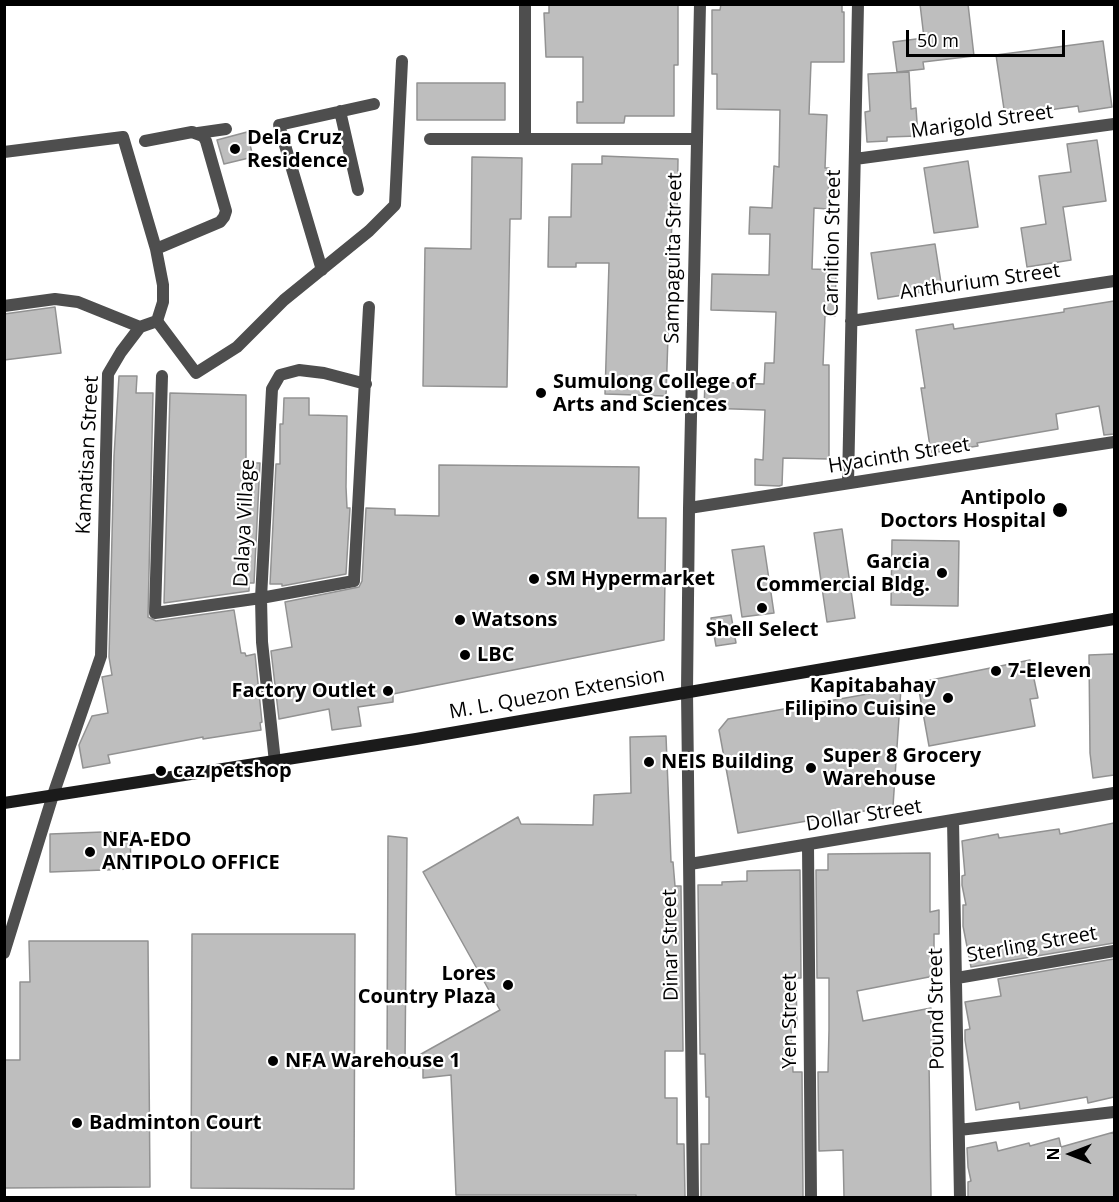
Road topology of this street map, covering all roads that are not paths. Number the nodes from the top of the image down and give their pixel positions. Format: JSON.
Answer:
{"nodes":[{"id":1,"x":525,"y":4,"type":"edge"},
{"id":2,"x":700,"y":4,"type":"edge"},
{"id":3,"x":858,"y":4,"type":"edge"},
{"id":4,"x":402,"y":61,"type":"dead end"},
{"id":5,"x":374,"y":104,"type":"dead end"},
{"id":6,"x":340,"y":111,"type":"junction"},
{"id":7,"x":1114,"y":124,"type":"edge"},
{"id":8,"x":226,"y":129,"type":"dead end"},
{"id":9,"x":198,"y":133,"type":"junction"},
{"id":10,"x":430,"y":139,"type":"dead end"},
{"id":11,"x":525,"y":139,"type":"junction"},
{"id":12,"x":696,"y":139,"type":"junction"},
{"id":13,"x":145,"y":141,"type":"dead end"},
{"id":14,"x":4,"y":152,"type":"edge"},
{"id":15,"x":855,"y":159,"type":"junction"},
{"id":16,"x":358,"y":190,"type":"dead end"},
{"id":17,"x":156,"y":249,"type":"junction"},
{"id":18,"x":322,"y":270,"type":"junction"},
{"id":19,"x":1114,"y":281,"type":"edge"},
{"id":20,"x":4,"y":306,"type":"edge"},
{"id":21,"x":369,"y":307,"type":"dead end"},
{"id":22,"x":157,"y":321,"type":"junction"},
{"id":23,"x":851,"y":321,"type":"junction"},
{"id":24,"x":140,"y":327,"type":"junction"},
{"id":25,"x":162,"y":376,"type":"dead end"},
{"id":26,"x":366,"y":384,"type":"junction"},
{"id":27,"x":1114,"y":442,"type":"edge"},
{"id":28,"x":848,"y":483,"type":"junction"},
{"id":29,"x":688,"y":508,"type":"junction"},
{"id":30,"x":261,"y":598,"type":"junction"},
{"id":31,"x":1114,"y":619,"type":"edge"},
{"id":32,"x":687,"y":691,"type":"junction"},
{"id":33,"x":276,"y":762,"type":"junction"},
{"id":34,"x":1114,"y":793,"type":"edge"},
{"id":35,"x":54,"y":795,"type":"junction"},
{"id":36,"x":4,"y":803,"type":"edge"},
{"id":37,"x":953,"y":820,"type":"junction"},
{"id":38,"x":808,"y":845,"type":"junction"},
{"id":39,"x":690,"y":864,"type":"junction"},
{"id":40,"x":1114,"y":951,"type":"edge"},
{"id":41,"x":4,"y":953,"type":"edge"},
{"id":42,"x":957,"y":978,"type":"junction"},
{"id":43,"x":1114,"y":1112,"type":"edge"},
{"id":44,"x":959,"y":1130,"type":"junction"},
{"id":45,"x":693,"y":1197,"type":"edge"},
{"id":46,"x":811,"y":1197,"type":"edge"},
{"id":47,"x":960,"y":1197,"type":"edge"}],
"edges":[{"from":1,"to":11,"type":"street"},
{"from":2,"to":12,"type":"street","name":"Sampaguita Street"},
{"from":3,"to":15,"type":"street","name":"Carnition Street"},
{"from":4,"to":18,"type":"street"},
{"from":5,"to":6,"type":"street"},
{"from":6,"to":16,"type":"street"},
{"from":6,"to":18,"type":"street"},
{"from":7,"to":15,"type":"street","name":"Marigold Street"},
{"from":8,"to":9,"type":"street"},
{"from":9,"to":13,"type":"street"},
{"from":9,"to":17,"type":"street"},
{"from":10,"to":11,"type":"street"},
{"from":11,"to":12,"type":"street"},
{"from":12,"to":29,"type":"street","name":"Sampaguita Street"},
{"from":14,"to":17,"type":"street"},
{"from":15,"to":23,"type":"street","name":"Carnition Street"},
{"from":17,"to":22,"type":"street"},
{"from":18,"to":22,"type":"street"},
{"from":19,"to":23,"type":"street","name":"Anthurium Street"},
{"from":20,"to":24,"type":"street"},
{"from":21,"to":26,"type":"street"},
{"from":22,"to":24,"type":"street"},
{"from":23,"to":28,"type":"street","name":"Carnition Street"},
{"from":24,"to":35,"type":"street","name":"Kamatisan Street"},
{"from":25,"to":30,"type":"street"},
{"from":26,"to":30,"type":"street"},
{"from":26,"to":30,"type":"street","name":"Dalaya Village"},
{"from":27,"to":28,"type":"street","name":"Hyacinth Street"},
{"from":28,"to":29,"type":"street","name":"Hyacinth Street"},
{"from":29,"to":32,"type":"street","name":"Sampaguita Street"},
{"from":30,"to":33,"type":"street","name":"Dalaya Village"},
{"from":31,"to":32,"type":"main road","name":"M. L. Quezon Extension"},
{"from":32,"to":33,"type":"main road","name":"M. L. Quezon Extension"},
{"from":32,"to":39,"type":"street","name":"Dinar Street"},
{"from":33,"to":35,"type":"main road","name":"M. L. Quezon Extension"},
{"from":34,"to":37,"type":"street","name":"Dollar Street"},
{"from":35,"to":36,"type":"main road","name":"M. L. Quezon Extension"},
{"from":35,"to":41,"type":"street","name":"Kamatisan Street"},
{"from":37,"to":38,"type":"street","name":"Dollar Street"},
{"from":37,"to":42,"type":"street","name":"Pound Street"},
{"from":38,"to":39,"type":"street","name":"Dollar Street"},
{"from":38,"to":46,"type":"street","name":"Yen Street"},
{"from":39,"to":45,"type":"street","name":"Dinar Street"},
{"from":40,"to":42,"type":"street","name":"Sterling Street"},
{"from":42,"to":44,"type":"street","name":"Pound Street"},
{"from":43,"to":44,"type":"street"},
{"from":44,"to":47,"type":"street","name":"Pound Street"}]}
